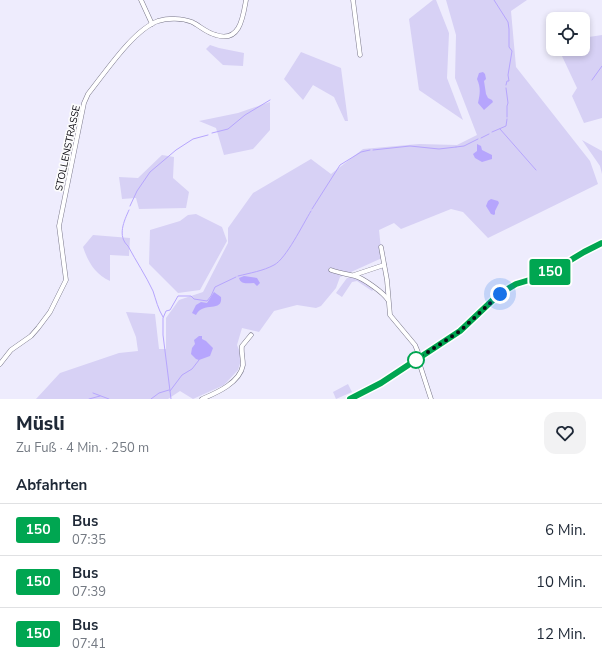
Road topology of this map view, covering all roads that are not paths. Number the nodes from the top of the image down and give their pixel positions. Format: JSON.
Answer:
{"nodes":[{"id":1,"x":141,"y":0,"type":"edge"},
{"id":2,"x":246,"y":0,"type":"edge"},
{"id":3,"x":353,"y":0,"type":"edge"},
{"id":4,"x":152,"y":24,"type":"junction"},
{"id":5,"x":360,"y":55,"type":"dead end"},
{"id":6,"x":602,"y":243,"type":"edge"},
{"id":7,"x":381,"y":247,"type":"dead end"},
{"id":8,"x":384,"y":265,"type":"junction"},
{"id":9,"x":331,"y":270,"type":"dead end"},
{"id":10,"x":353,"y":276,"type":"junction"},
{"id":11,"x":388,"y":301,"type":"junction"},
{"id":12,"x":251,"y":335,"type":"dead end"},
{"id":13,"x":419,"y":358,"type":"junction"},
{"id":14,"x":0,"y":364,"type":"edge"},
{"id":15,"x":202,"y":399,"type":"edge"},
{"id":16,"x":350,"y":399,"type":"edge"},
{"id":17,"x":431,"y":399,"type":"edge"}],
"edges":[{"from":1,"to":4,"type":"street"},
{"from":2,"to":4,"type":"street","name":"STOLLENSTRASSE"},
{"from":3,"to":5,"type":"street"},
{"from":4,"to":14,"type":"street","name":"STOLLENSTRASSE"},
{"from":6,"to":13,"type":"street"},
{"from":7,"to":8,"type":"street"},
{"from":8,"to":10,"type":"street"},
{"from":8,"to":11,"type":"street"},
{"from":9,"to":10,"type":"street"},
{"from":10,"to":11,"type":"street"},
{"from":11,"to":13,"type":"street"},
{"from":12,"to":15,"type":"street"},
{"from":13,"to":16,"type":"street"},
{"from":13,"to":17,"type":"street"}]}
